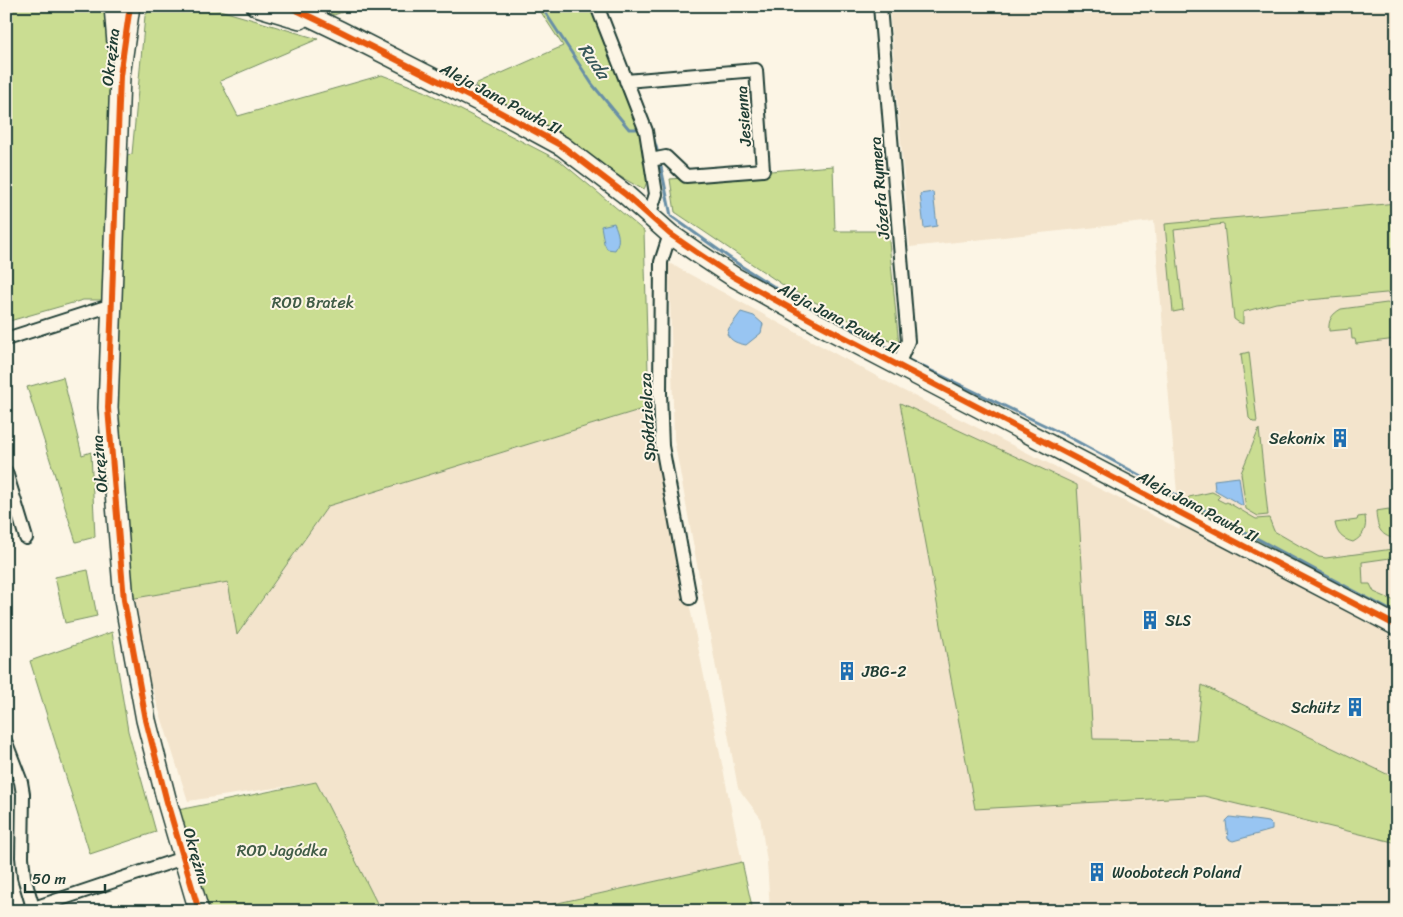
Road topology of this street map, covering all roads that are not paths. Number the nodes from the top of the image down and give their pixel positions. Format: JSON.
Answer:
{"nodes":[{"id":1,"x":114,"y":6,"type":"edge"},
{"id":2,"x":130,"y":6,"type":"edge"},
{"id":3,"x":256,"y":6,"type":"edge"},
{"id":4,"x":288,"y":6,"type":"edge"},
{"id":5,"x":597,"y":6,"type":"edge"},
{"id":6,"x":880,"y":6,"type":"edge"},
{"id":7,"x":340,"y":31,"type":"junction"},
{"id":8,"x":120,"y":76,"type":"junction"},
{"id":9,"x":626,"y":81,"type":"junction"},
{"id":10,"x":651,"y":160,"type":"junction"},
{"id":11,"x":649,"y":216,"type":"junction"},
{"id":12,"x":670,"y":234,"type":"junction"},
{"id":13,"x":112,"y":305,"type":"junction"},
{"id":14,"x":6,"y":339,"type":"edge"},
{"id":15,"x":898,"y":365,"type":"junction"},
{"id":16,"x":6,"y":472,"type":"edge"},
{"id":17,"x":26,"y":538,"type":"dead end"},
{"id":18,"x":690,"y":598,"type":"dead end"},
{"id":19,"x":1397,"y":626,"type":"edge"},
{"id":20,"x":6,"y":743,"type":"edge"},
{"id":21,"x":183,"y":858,"type":"junction"},
{"id":22,"x":31,"y":910,"type":"edge"},
{"id":23,"x":199,"y":911,"type":"edge"}],
"edges":[{"from":1,"to":8,"type":"street","name":"Okrężna"},
{"from":2,"to":8,"type":"street","name":"Okrężna"},
{"from":3,"to":7,"type":"street","name":"Aleja Jana Pawła II"},
{"from":4,"to":7,"type":"street","name":"Aleja Jana Pawła II"},
{"from":5,"to":9,"type":"street"},
{"from":6,"to":15,"type":"street","name":"Józefa Rymera"},
{"from":7,"to":11,"type":"street","name":"Aleja Jana Pawła II"},
{"from":8,"to":13,"type":"street","name":"Okrężna"},
{"from":9,"to":10,"type":"street"},
{"from":9,"to":10,"type":"street","name":"Jesienna"},
{"from":10,"to":11,"type":"street"},
{"from":11,"to":12,"type":"street","name":"Aleja Jana Pawła II"},
{"from":12,"to":15,"type":"street","name":"Aleja Jana Pawła II"},
{"from":12,"to":18,"type":"street","name":"Spółdzielcza"},
{"from":13,"to":14,"type":"street"},
{"from":13,"to":21,"type":"street","name":"Okrężna"},
{"from":15,"to":19,"type":"street","name":"Aleja Jana Pawła II"},
{"from":16,"to":17,"type":"street"},
{"from":20,"to":22,"type":"street"},
{"from":21,"to":22,"type":"street"},
{"from":21,"to":23,"type":"street","name":"Okrężna"}]}
